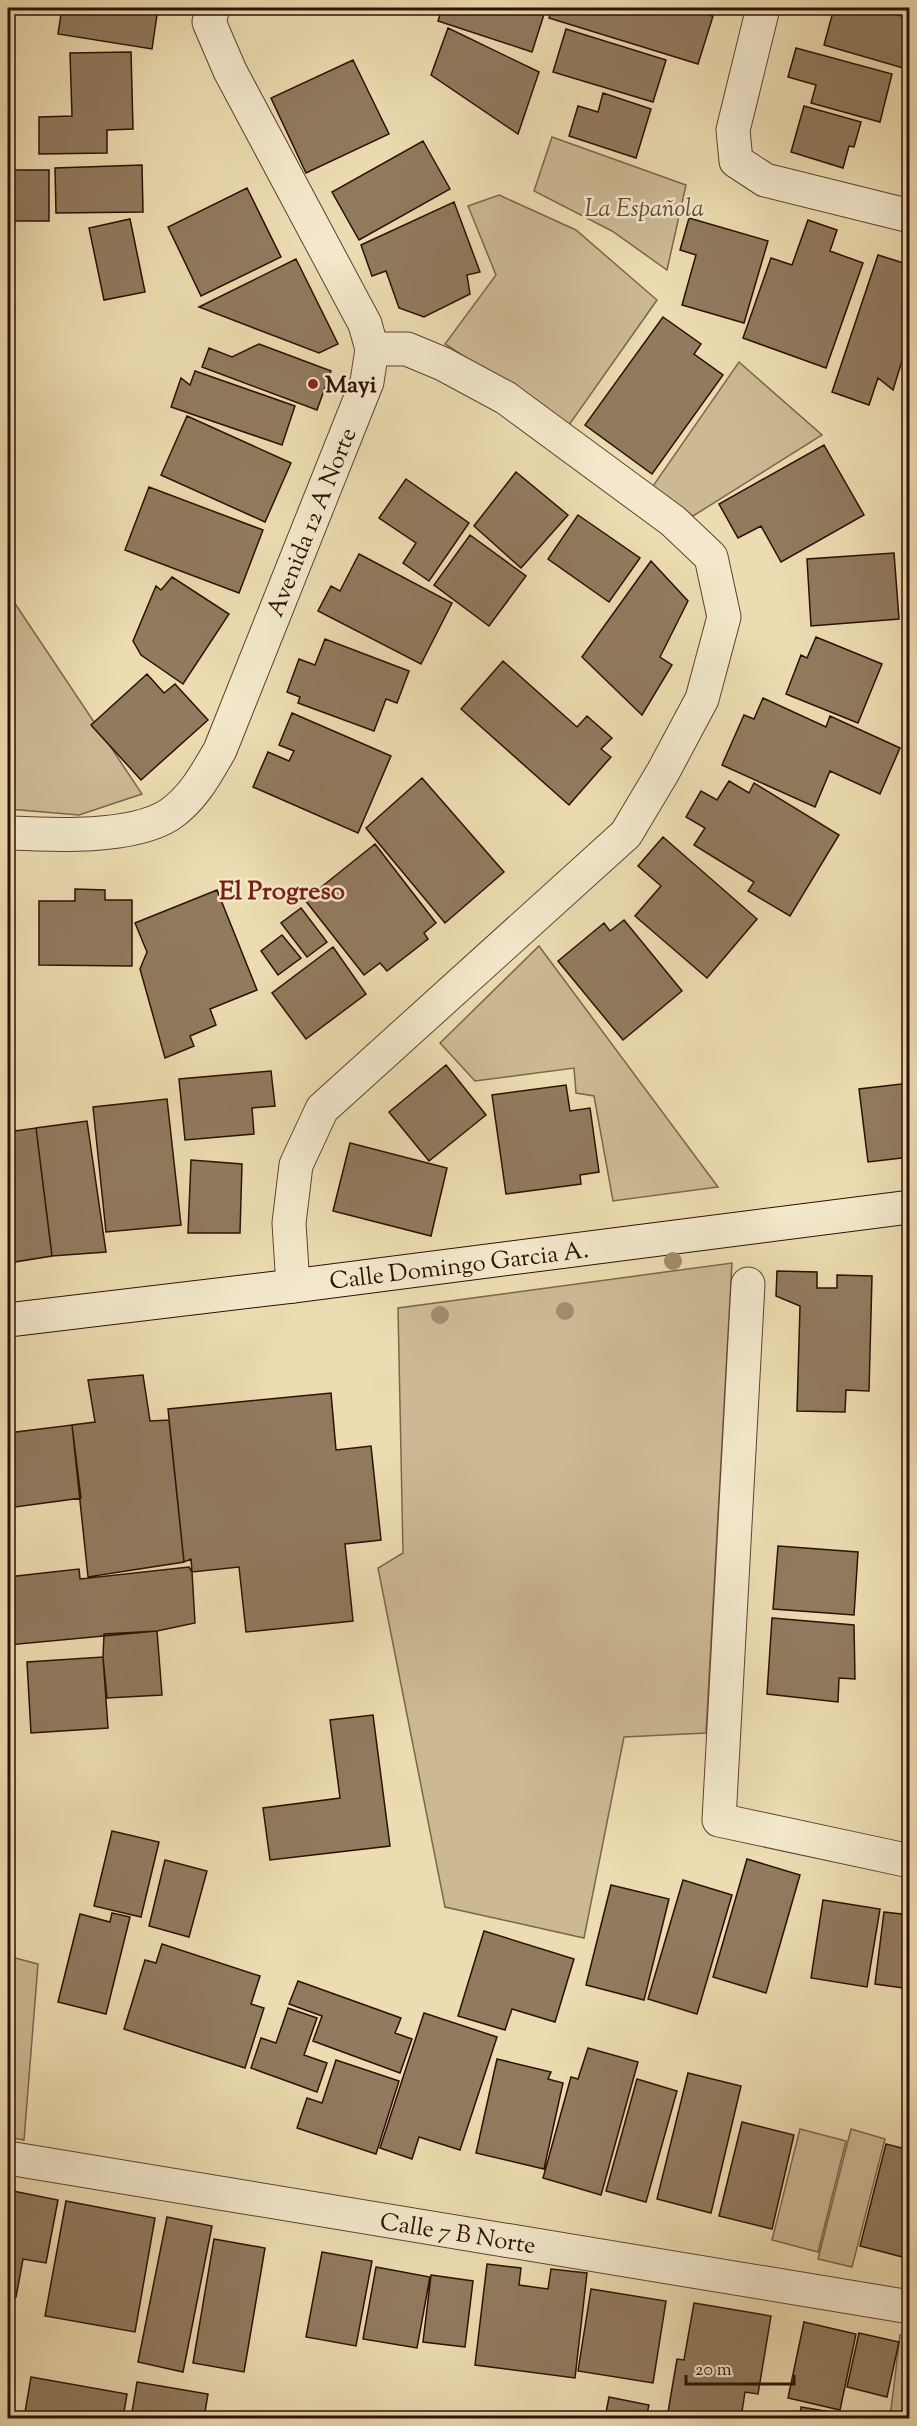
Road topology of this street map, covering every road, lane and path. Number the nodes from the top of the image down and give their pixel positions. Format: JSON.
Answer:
{"nodes":[{"id":1,"x":213,"y":8,"type":"edge"},
{"id":2,"x":763,"y":8,"type":"edge"},
{"id":3,"x":909,"y":216,"type":"edge"},
{"id":4,"x":372,"y":349,"type":"junction"},
{"id":5,"x":8,"y":833,"type":"edge"},
{"id":6,"x":909,"y":1207,"type":"edge"},
{"id":7,"x":748,"y":1284,"type":"dead end"},
{"id":8,"x":293,"y":1286,"type":"junction"},
{"id":9,"x":8,"y":1320,"type":"edge"},
{"id":10,"x":909,"y":1862,"type":"edge"},
{"id":11,"x":8,"y":2158,"type":"edge"},
{"id":12,"x":909,"y":2307,"type":"edge"}],
"edges":[{"from":1,"to":4,"type":"street","name":"Avenida 12 A Norte"},
{"from":2,"to":3,"type":"street"},
{"from":4,"to":5,"type":"street","name":"Avenida 12 A Norte"},
{"from":4,"to":8,"type":"street"},
{"from":6,"to":8,"type":"street","name":"Calle Domingo Garcia A."},
{"from":7,"to":10,"type":"street"},
{"from":8,"to":9,"type":"street","name":"Calle Domingo Garcia A."},
{"from":11,"to":12,"type":"street","name":"Calle 7 B Norte"}]}
